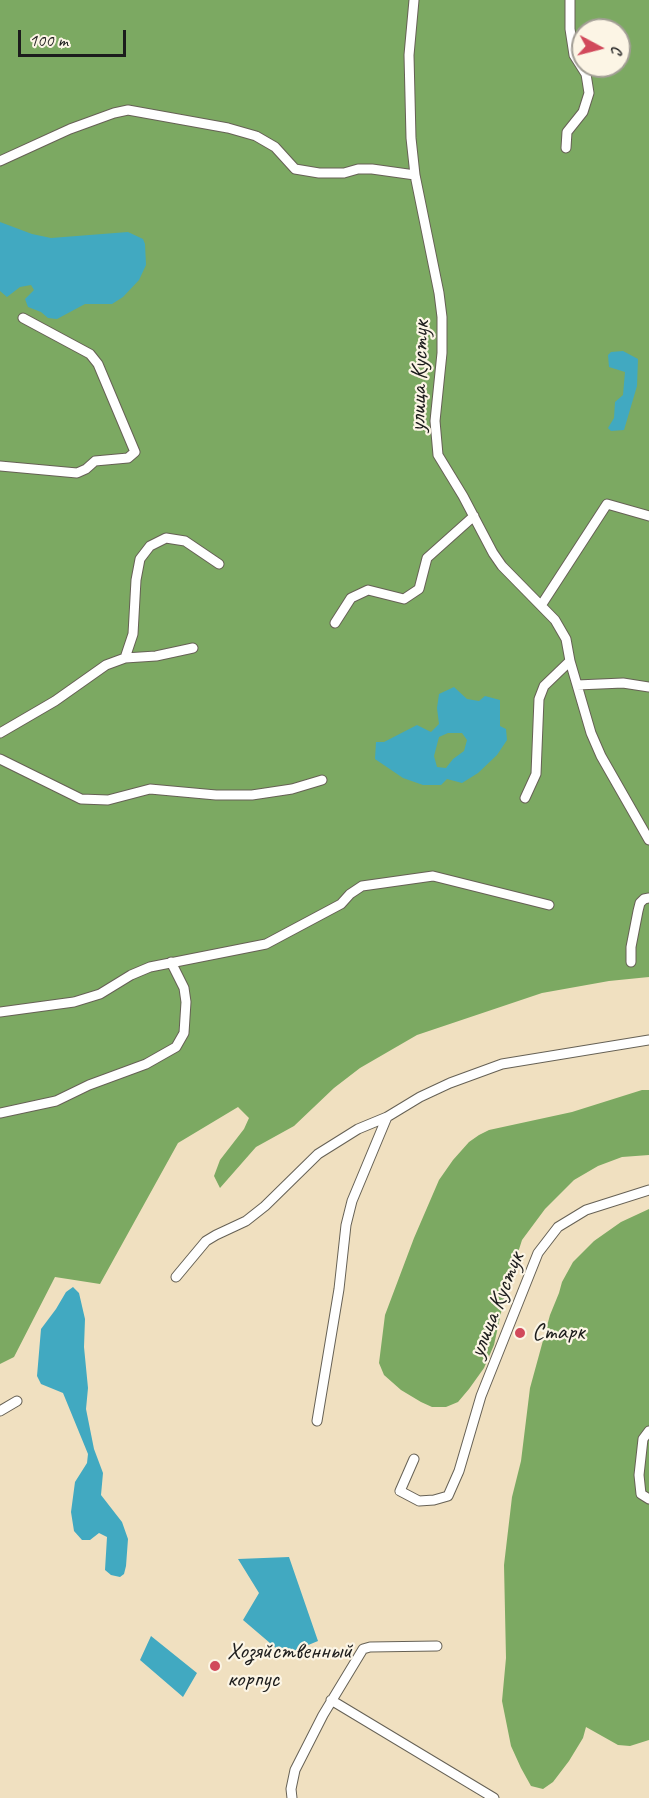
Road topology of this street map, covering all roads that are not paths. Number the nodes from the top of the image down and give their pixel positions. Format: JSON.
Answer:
{"nodes":[{"id":1,"x":414,"y":0,"type":"edge"},
{"id":2,"x":570,"y":0,"type":"edge"},
{"id":3,"x":566,"y":148,"type":"dead end"},
{"id":4,"x":0,"y":161,"type":"edge"},
{"id":5,"x":415,"y":175,"type":"junction"},
{"id":6,"x":23,"y":318,"type":"dead end"},
{"id":7,"x":0,"y":466,"type":"edge"},
{"id":8,"x":474,"y":516,"type":"junction"},
{"id":9,"x":649,"y":516,"type":"edge"},
{"id":10,"x":219,"y":564,"type":"dead end"},
{"id":11,"x":542,"y":604,"type":"junction"},
{"id":12,"x":335,"y":623,"type":"dead end"},
{"id":13,"x":192,"y":648,"type":"dead end"},
{"id":14,"x":125,"y":658,"type":"junction"},
{"id":15,"x":570,"y":661,"type":"junction"},
{"id":16,"x":577,"y":685,"type":"junction"},
{"id":17,"x":649,"y":687,"type":"edge"},
{"id":18,"x":0,"y":733,"type":"edge"},
{"id":19,"x":0,"y":759,"type":"edge"},
{"id":20,"x":322,"y":780,"type":"dead end"},
{"id":21,"x":525,"y":798,"type":"dead end"},
{"id":22,"x":649,"y":840,"type":"edge"},
{"id":23,"x":649,"y":898,"type":"edge"},
{"id":24,"x":549,"y":905,"type":"dead end"},
{"id":25,"x":171,"y":962,"type":"junction"},
{"id":26,"x":631,"y":962,"type":"dead end"},
{"id":27,"x":0,"y":1012,"type":"edge"},
{"id":28,"x":649,"y":1040,"type":"edge"},
{"id":29,"x":0,"y":1113,"type":"edge"},
{"id":30,"x":387,"y":1117,"type":"junction"},
{"id":31,"x":649,"y":1190,"type":"edge"},
{"id":32,"x":176,"y":1277,"type":"dead end"},
{"id":33,"x":17,"y":1401,"type":"dead end"},
{"id":34,"x":0,"y":1411,"type":"edge"},
{"id":35,"x":317,"y":1421,"type":"dead end"},
{"id":36,"x":649,"y":1431,"type":"edge"},
{"id":37,"x":414,"y":1459,"type":"dead end"},
{"id":38,"x":649,"y":1499,"type":"edge"},
{"id":39,"x":437,"y":1646,"type":"dead end"},
{"id":40,"x":331,"y":1700,"type":"junction"},
{"id":41,"x":292,"y":1798,"type":"edge"},
{"id":42,"x":494,"y":1798,"type":"edge"}],
"edges":[{"from":1,"to":5,"type":"street","name":"улица Кустук"},
{"from":2,"to":3,"type":"street"},
{"from":4,"to":5,"type":"street"},
{"from":5,"to":8,"type":"street","name":"улица Кустук"},
{"from":6,"to":7,"type":"street"},
{"from":8,"to":11,"type":"street","name":"улица Кустук"},
{"from":8,"to":12,"type":"street"},
{"from":9,"to":11,"type":"street"},
{"from":10,"to":14,"type":"street"},
{"from":11,"to":15,"type":"street","name":"улица Кустук"},
{"from":13,"to":14,"type":"street"},
{"from":14,"to":18,"type":"street"},
{"from":15,"to":16,"type":"street","name":"улица Кустук"},
{"from":15,"to":21,"type":"street"},
{"from":16,"to":17,"type":"street"},
{"from":16,"to":22,"type":"street","name":"улица Кустук"},
{"from":19,"to":20,"type":"street"},
{"from":23,"to":26,"type":"street"},
{"from":24,"to":25,"type":"street"},
{"from":25,"to":27,"type":"street"},
{"from":25,"to":29,"type":"street"},
{"from":28,"to":30,"type":"street"},
{"from":30,"to":32,"type":"street"},
{"from":30,"to":35,"type":"street"},
{"from":31,"to":37,"type":"street","name":"улица Кустук"},
{"from":33,"to":34,"type":"street"},
{"from":36,"to":38,"type":"street"},
{"from":39,"to":40,"type":"street"},
{"from":40,"to":41,"type":"street"},
{"from":40,"to":42,"type":"street"}]}
